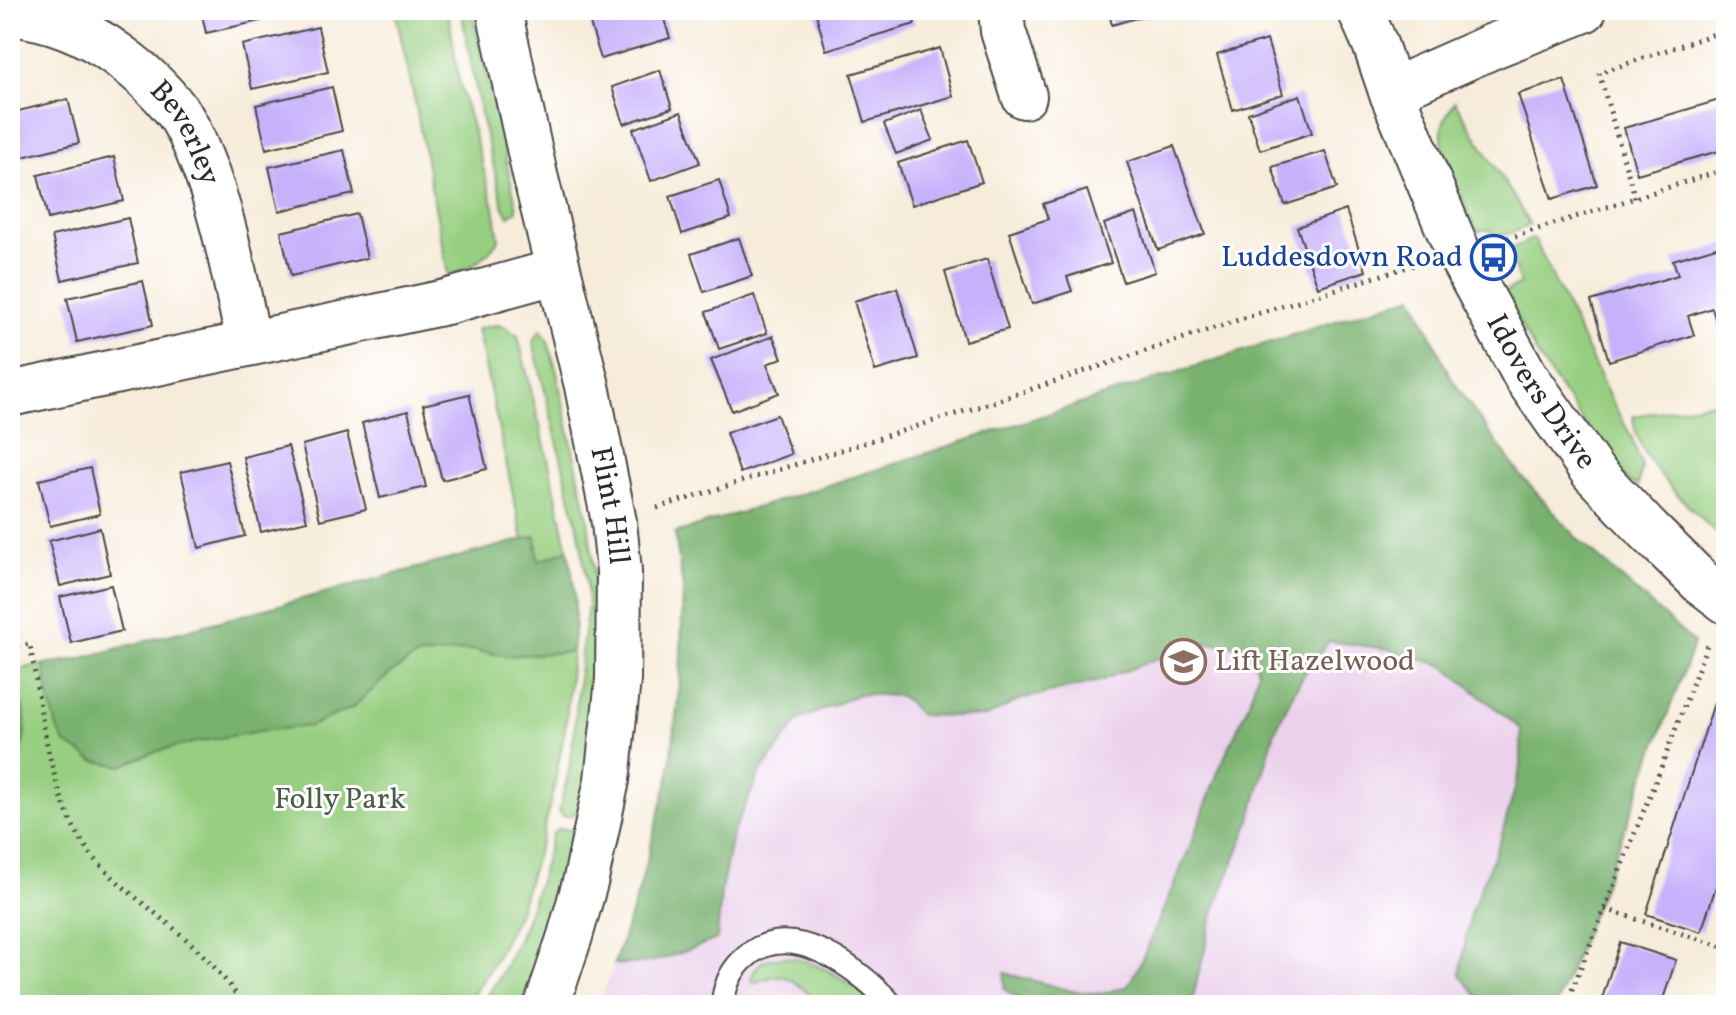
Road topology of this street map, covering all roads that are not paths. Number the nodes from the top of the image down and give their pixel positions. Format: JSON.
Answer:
{"nodes":[{"id":1,"x":499,"y":10,"type":"edge"},
{"id":2,"x":1001,"y":10,"type":"edge"},
{"id":3,"x":1360,"y":10,"type":"edge"},
{"id":4,"x":1584,"y":10,"type":"edge"},
{"id":5,"x":10,"y":13,"type":"edge"},
{"id":6,"x":1391,"y":91,"type":"junction"},
{"id":7,"x":1024,"y":96,"type":"dead end"},
{"id":8,"x":558,"y":271,"type":"junction"},
{"id":9,"x":249,"y":343,"type":"junction"},
{"id":10,"x":10,"y":394,"type":"edge"},
{"id":11,"x":1725,"y":600,"type":"edge"},
{"id":12,"x":723,"y":1000,"type":"dead end"},
{"id":13,"x":547,"y":1005,"type":"edge"},
{"id":14,"x":892,"y":1005,"type":"edge"}],
"edges":[{"from":1,"to":8,"type":"street","name":"Flint Hill"},
{"from":2,"to":7,"type":"street"},
{"from":3,"to":6,"type":"street","name":"Idovers Drive"},
{"from":4,"to":6,"type":"street"},
{"from":5,"to":9,"type":"street","name":"Beverley"},
{"from":6,"to":11,"type":"street","name":"Idovers Drive"},
{"from":8,"to":9,"type":"street"},
{"from":8,"to":13,"type":"street","name":"Flint Hill"},
{"from":9,"to":10,"type":"street"},
{"from":12,"to":14,"type":"lane"}]}
